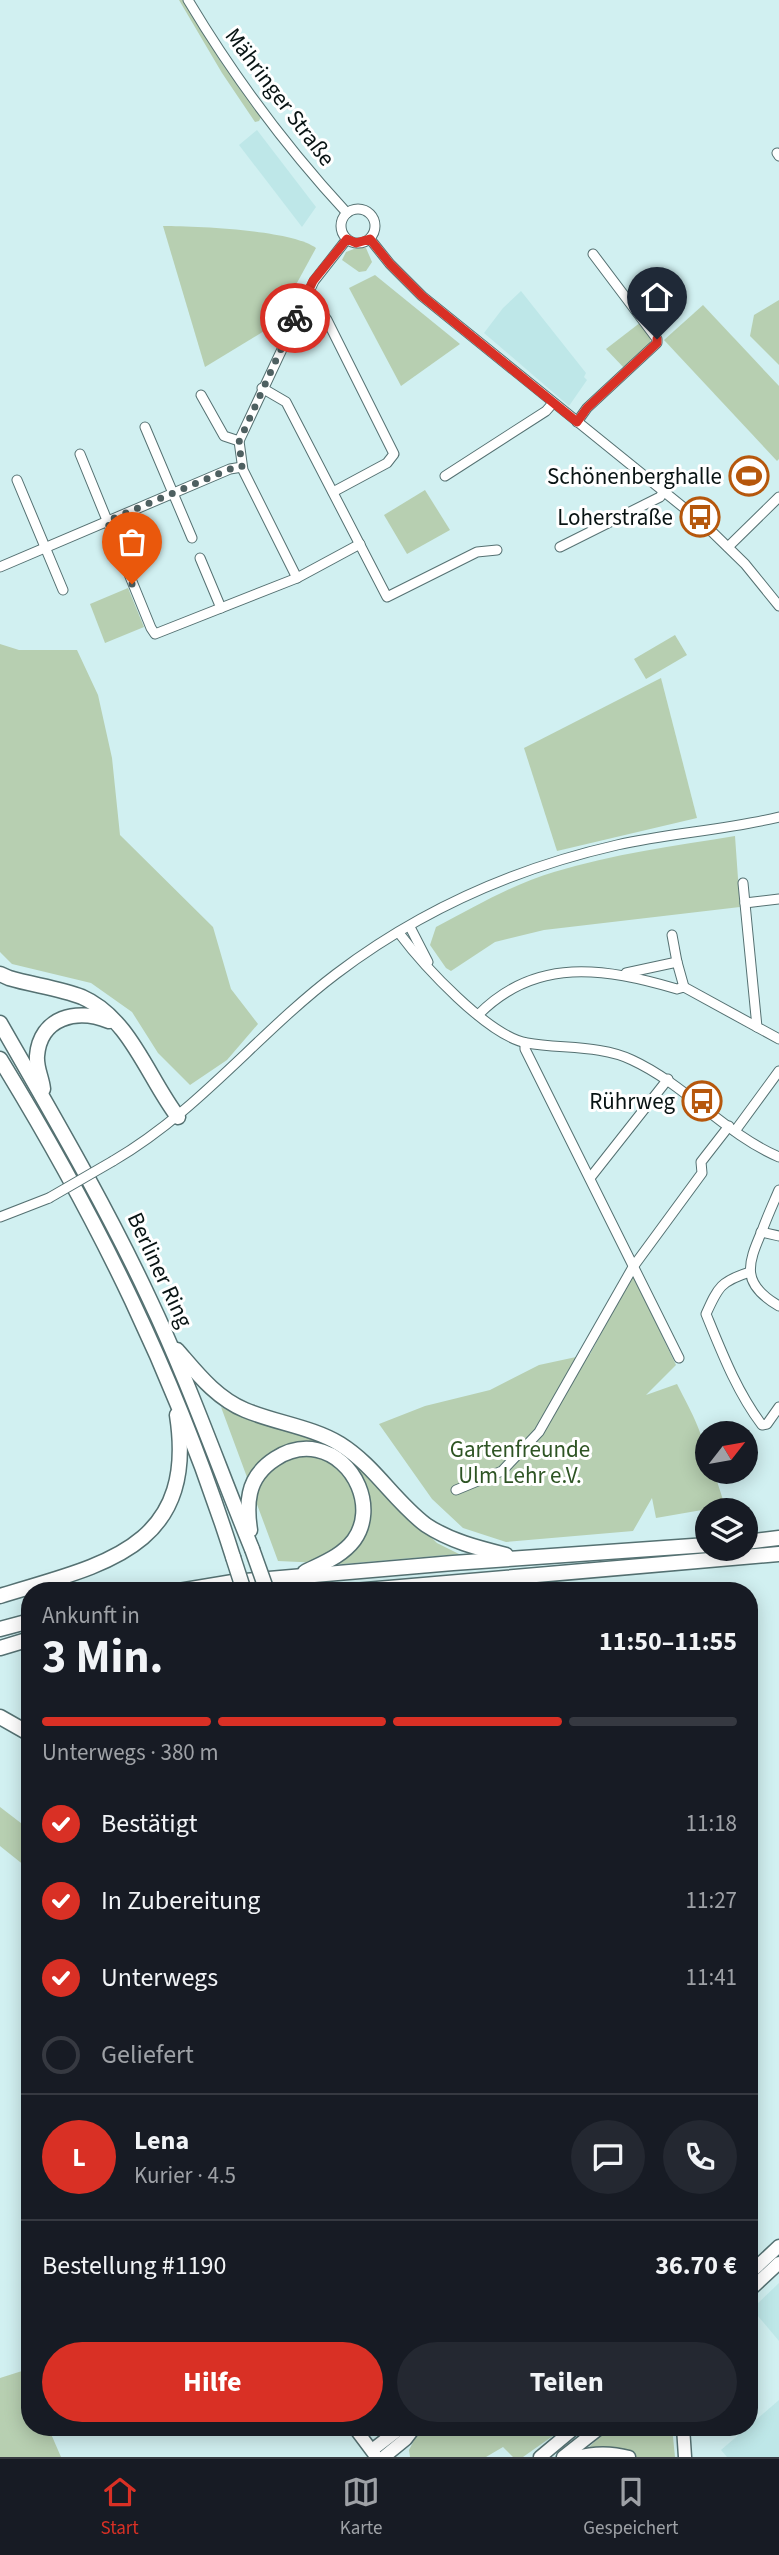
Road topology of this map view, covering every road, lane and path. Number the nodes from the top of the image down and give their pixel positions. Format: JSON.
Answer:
{"nodes":[{"id":1,"x":188,"y":0,"type":"edge"},
{"id":2,"x":347,"y":213,"type":"junction"},
{"id":3,"x":347,"y":239,"type":"junction"},
{"id":4,"x":370,"y":239,"type":"junction"},
{"id":5,"x":593,"y":254,"type":"dead end"},
{"id":6,"x":303,"y":302,"type":"junction"},
{"id":7,"x":262,"y":388,"type":"junction"},
{"id":8,"x":201,"y":395,"type":"dead end"},
{"id":9,"x":553,"y":403,"type":"junction"},
{"id":10,"x":577,"y":422,"type":"junction"},
{"id":11,"x":145,"y":427,"type":"dead end"},
{"id":12,"x":239,"y":442,"type":"junction"},
{"id":13,"x":80,"y":454,"type":"dead end"},
{"id":14,"x":242,"y":467,"type":"junction"},
{"id":15,"x":445,"y":475,"type":"dead end"},
{"id":16,"x":17,"y":480,"type":"dead end"},
{"id":17,"x":664,"y":491,"type":"junction"},
{"id":18,"x":333,"y":492,"type":"junction"},
{"id":19,"x":173,"y":494,"type":"junction"},
{"id":20,"x":779,"y":497,"type":"edge"},
{"id":21,"x":107,"y":521,"type":"junction"},
{"id":22,"x":192,"y":538,"type":"dead end"},
{"id":23,"x":360,"y":544,"type":"junction"},
{"id":24,"x":560,"y":547,"type":"dead end"},
{"id":25,"x":728,"y":547,"type":"junction"},
{"id":26,"x":45,"y":548,"type":"junction"},
{"id":27,"x":497,"y":550,"type":"dead end"},
{"id":28,"x":200,"y":558,"type":"dead end"},
{"id":29,"x":0,"y":567,"type":"edge"},
{"id":30,"x":298,"y":578,"type":"junction"},
{"id":31,"x":63,"y":590,"type":"dead end"},
{"id":32,"x":779,"y":606,"type":"edge"},
{"id":33,"x":221,"y":608,"type":"junction"},
{"id":34,"x":779,"y":817,"type":"edge"},
{"id":35,"x":743,"y":883,"type":"dead end"},
{"id":36,"x":779,"y":899,"type":"edge"},
{"id":37,"x":745,"y":903,"type":"junction"},
{"id":38,"x":410,"y":927,"type":"junction"},
{"id":39,"x":399,"y":933,"type":"junction"},
{"id":40,"x":672,"y":935,"type":"dead end"},
{"id":41,"x":677,"y":962,"type":"junction"},
{"id":42,"x":432,"y":970,"type":"junction"},
{"id":43,"x":0,"y":974,"type":"edge"},
{"id":44,"x":621,"y":974,"type":"junction"},
{"id":45,"x":684,"y":987,"type":"junction"},
{"id":46,"x":478,"y":1015,"type":"junction"},
{"id":47,"x":0,"y":1023,"type":"edge"},
{"id":48,"x":116,"y":1024,"type":"junction"},
{"id":49,"x":757,"y":1027,"type":"junction"},
{"id":50,"x":779,"y":1039,"type":"edge"},
{"id":51,"x":525,"y":1043,"type":"junction"},
{"id":52,"x":0,"y":1059,"type":"edge"},
{"id":53,"x":779,"y":1071,"type":"edge"},
{"id":54,"x":668,"y":1079,"type":"junction"},
{"id":55,"x":0,"y":1081,"type":"edge"},
{"id":56,"x":43,"y":1098,"type":"junction"},
{"id":57,"x":32,"y":1111,"type":"junction"},
{"id":58,"x":178,"y":1117,"type":"junction"},
{"id":59,"x":732,"y":1129,"type":"junction"},
{"id":60,"x":779,"y":1157,"type":"edge"},
{"id":61,"x":590,"y":1178,"type":"junction"},
{"id":62,"x":779,"y":1190,"type":"edge"},
{"id":63,"x":0,"y":1217,"type":"edge"},
{"id":64,"x":761,"y":1232,"type":"junction"},
{"id":65,"x":779,"y":1236,"type":"edge"},
{"id":66,"x":633,"y":1267,"type":"junction"},
{"id":67,"x":750,"y":1272,"type":"junction"},
{"id":68,"x":779,"y":1306,"type":"edge"},
{"id":69,"x":169,"y":1342,"type":"junction"},
{"id":70,"x":679,"y":1358,"type":"dead end"},
{"id":71,"x":173,"y":1391,"type":"junction"},
{"id":72,"x":779,"y":1407,"type":"edge"},
{"id":73,"x":456,"y":1490,"type":"dead end"},
{"id":74,"x":779,"y":1538,"type":"edge"},
{"id":75,"x":758,"y":1541,"type":"edge"},
{"id":76,"x":695,"y":1546,"type":"edge"},
{"id":77,"x":252,"y":1549,"type":"junction"},
{"id":78,"x":779,"y":1554,"type":"edge"},
{"id":79,"x":519,"y":1559,"type":"junction"},
{"id":80,"x":294,"y":1577,"type":"junction"},
{"id":81,"x":48,"y":1582,"type":"edge"},
{"id":82,"x":233,"y":1582,"type":"edge"},
{"id":83,"x":241,"y":1582,"type":"edge"},
{"id":84,"x":264,"y":1582,"type":"edge"},
{"id":85,"x":457,"y":1582,"type":"edge"},
{"id":86,"x":21,"y":1590,"type":"edge"},
{"id":87,"x":0,"y":1596,"type":"edge"},
{"id":88,"x":21,"y":1623,"type":"edge"},
{"id":89,"x":0,"y":1629,"type":"edge"},
{"id":90,"x":21,"y":1642,"type":"edge"},
{"id":91,"x":0,"y":1648,"type":"edge"},
{"id":92,"x":0,"y":1717,"type":"edge"},
{"id":93,"x":21,"y":1729,"type":"edge"},
{"id":94,"x":779,"y":2246,"type":"edge"},
{"id":95,"x":779,"y":2263,"type":"edge"},
{"id":96,"x":758,"y":2266,"type":"edge"},
{"id":97,"x":758,"y":2283,"type":"edge"},
{"id":98,"x":361,"y":2436,"type":"edge"},
{"id":99,"x":400,"y":2436,"type":"edge"},
{"id":100,"x":402,"y":2436,"type":"edge"},
{"id":101,"x":404,"y":2436,"type":"edge"},
{"id":102,"x":565,"y":2436,"type":"edge"},
{"id":103,"x":590,"y":2436,"type":"edge"},
{"id":104,"x":684,"y":2436,"type":"edge"},
{"id":105,"x":374,"y":2454,"type":"edge"},
{"id":106,"x":384,"y":2457,"type":"edge"},
{"id":107,"x":403,"y":2457,"type":"edge"},
{"id":108,"x":540,"y":2457,"type":"edge"},
{"id":109,"x":563,"y":2457,"type":"edge"},
{"id":110,"x":576,"y":2457,"type":"edge"},
{"id":111,"x":629,"y":2457,"type":"edge"},
{"id":112,"x":685,"y":2457,"type":"edge"}],
"edges":[{"from":1,"to":2,"type":"street","name":"Mähringer Straße"},
{"from":2,"to":3,"type":"street"},
{"from":2,"to":4,"type":"street","name":"Mähringer Straße"},
{"from":3,"to":4,"type":"street"},
{"from":3,"to":6,"type":"street"},
{"from":4,"to":9,"type":"street","name":"Mähringer Straße"},
{"from":5,"to":10,"type":"street"},
{"from":6,"to":7,"type":"street"},
{"from":6,"to":18,"type":"street"},
{"from":7,"to":12,"type":"street"},
{"from":7,"to":18,"type":"street"},
{"from":8,"to":12,"type":"street"},
{"from":9,"to":10,"type":"street","name":"Mähringer Straße"},
{"from":9,"to":15,"type":"street"},
{"from":10,"to":17,"type":"street","name":"Mähringer Straße"},
{"from":11,"to":19,"type":"street"},
{"from":12,"to":14,"type":"street"},
{"from":13,"to":21,"type":"street"},
{"from":14,"to":19,"type":"street"},
{"from":14,"to":30,"type":"street"},
{"from":16,"to":26,"type":"street"},
{"from":17,"to":24,"type":"street"},
{"from":17,"to":25,"type":"street","name":"Mähringer Straße"},
{"from":18,"to":23,"type":"street"},
{"from":19,"to":21,"type":"street"},
{"from":19,"to":22,"type":"street"},
{"from":20,"to":25,"type":"street"},
{"from":21,"to":26,"type":"street"},
{"from":21,"to":33,"type":"street"},
{"from":23,"to":27,"type":"street"},
{"from":23,"to":30,"type":"street"},
{"from":25,"to":32,"type":"street","name":"Mähringer Straße"},
{"from":26,"to":29,"type":"street"},
{"from":26,"to":31,"type":"street"},
{"from":28,"to":33,"type":"street"},
{"from":30,"to":33,"type":"street"},
{"from":34,"to":38,"type":"street"},
{"from":35,"to":37,"type":"street"},
{"from":36,"to":37,"type":"street"},
{"from":37,"to":49,"type":"street"},
{"from":38,"to":39,"type":"street"},
{"from":38,"to":42,"type":"street"},
{"from":39,"to":42,"type":"street"},
{"from":39,"to":58,"type":"street"},
{"from":40,"to":41,"type":"street"},
{"from":41,"to":44,"type":"street"},
{"from":41,"to":45,"type":"street"},
{"from":42,"to":46,"type":"street"},
{"from":43,"to":48,"type":"highway"},
{"from":44,"to":45,"type":"street"},
{"from":44,"to":46,"type":"street"},
{"from":45,"to":49,"type":"street"},
{"from":46,"to":51,"type":"street"},
{"from":47,"to":56,"type":"highway","name":"Berliner Ring"},
{"from":48,"to":56,"type":"highway"},
{"from":48,"to":58,"type":"highway"},
{"from":49,"to":50,"type":"street"},
{"from":51,"to":54,"type":"street"},
{"from":51,"to":61,"type":"street"},
{"from":52,"to":57,"type":"highway","name":"Berliner Ring"},
{"from":53,"to":59,"type":"street"},
{"from":54,"to":59,"type":"street"},
{"from":54,"to":61,"type":"street"},
{"from":55,"to":57,"type":"highway"},
{"from":56,"to":69,"type":"highway","name":"Berliner Ring"},
{"from":57,"to":71,"type":"highway","name":"Berliner Ring"},
{"from":58,"to":63,"type":"street","bridge":true},
{"from":59,"to":60,"type":"street"},
{"from":59,"to":66,"type":"street"},
{"from":61,"to":66,"type":"street"},
{"from":62,"to":64,"type":"street"},
{"from":64,"to":65,"type":"street"},
{"from":64,"to":67,"type":"street"},
{"from":66,"to":70,"type":"street"},
{"from":66,"to":73,"type":"street"},
{"from":67,"to":68,"type":"street"},
{"from":67,"to":72,"type":"street"},
{"from":69,"to":77,"type":"highway","name":"Berliner Ring"},
{"from":69,"to":79,"type":"highway"},
{"from":71,"to":81,"type":"highway"},
{"from":71,"to":83,"type":"highway","name":"Berliner Ring","bridge":true},
{"from":74,"to":75,"type":"highway"},
{"from":76,"to":79,"type":"highway"},
{"from":77,"to":80,"type":"highway"},
{"from":77,"to":84,"type":"highway","bridge":true},
{"from":78,"to":85,"type":"highway"},
{"from":79,"to":80,"type":"highway"},
{"from":80,"to":82,"type":"highway"},
{"from":86,"to":87,"type":"highway"},
{"from":88,"to":89,"type":"highway"},
{"from":90,"to":91,"type":"highway"},
{"from":92,"to":93,"type":"highway"},
{"from":94,"to":96,"type":"main road"},
{"from":95,"to":97,"type":"main road"},
{"from":98,"to":105,"type":"main road"},
{"from":99,"to":105,"type":"main road"},
{"from":100,"to":106,"type":"main road"},
{"from":101,"to":107,"type":"main road"},
{"from":102,"to":108,"type":"main road"},
{"from":103,"to":109,"type":"main road"},
{"from":104,"to":112,"type":"main road"},
{"from":110,"to":111,"type":"main road"}]}
